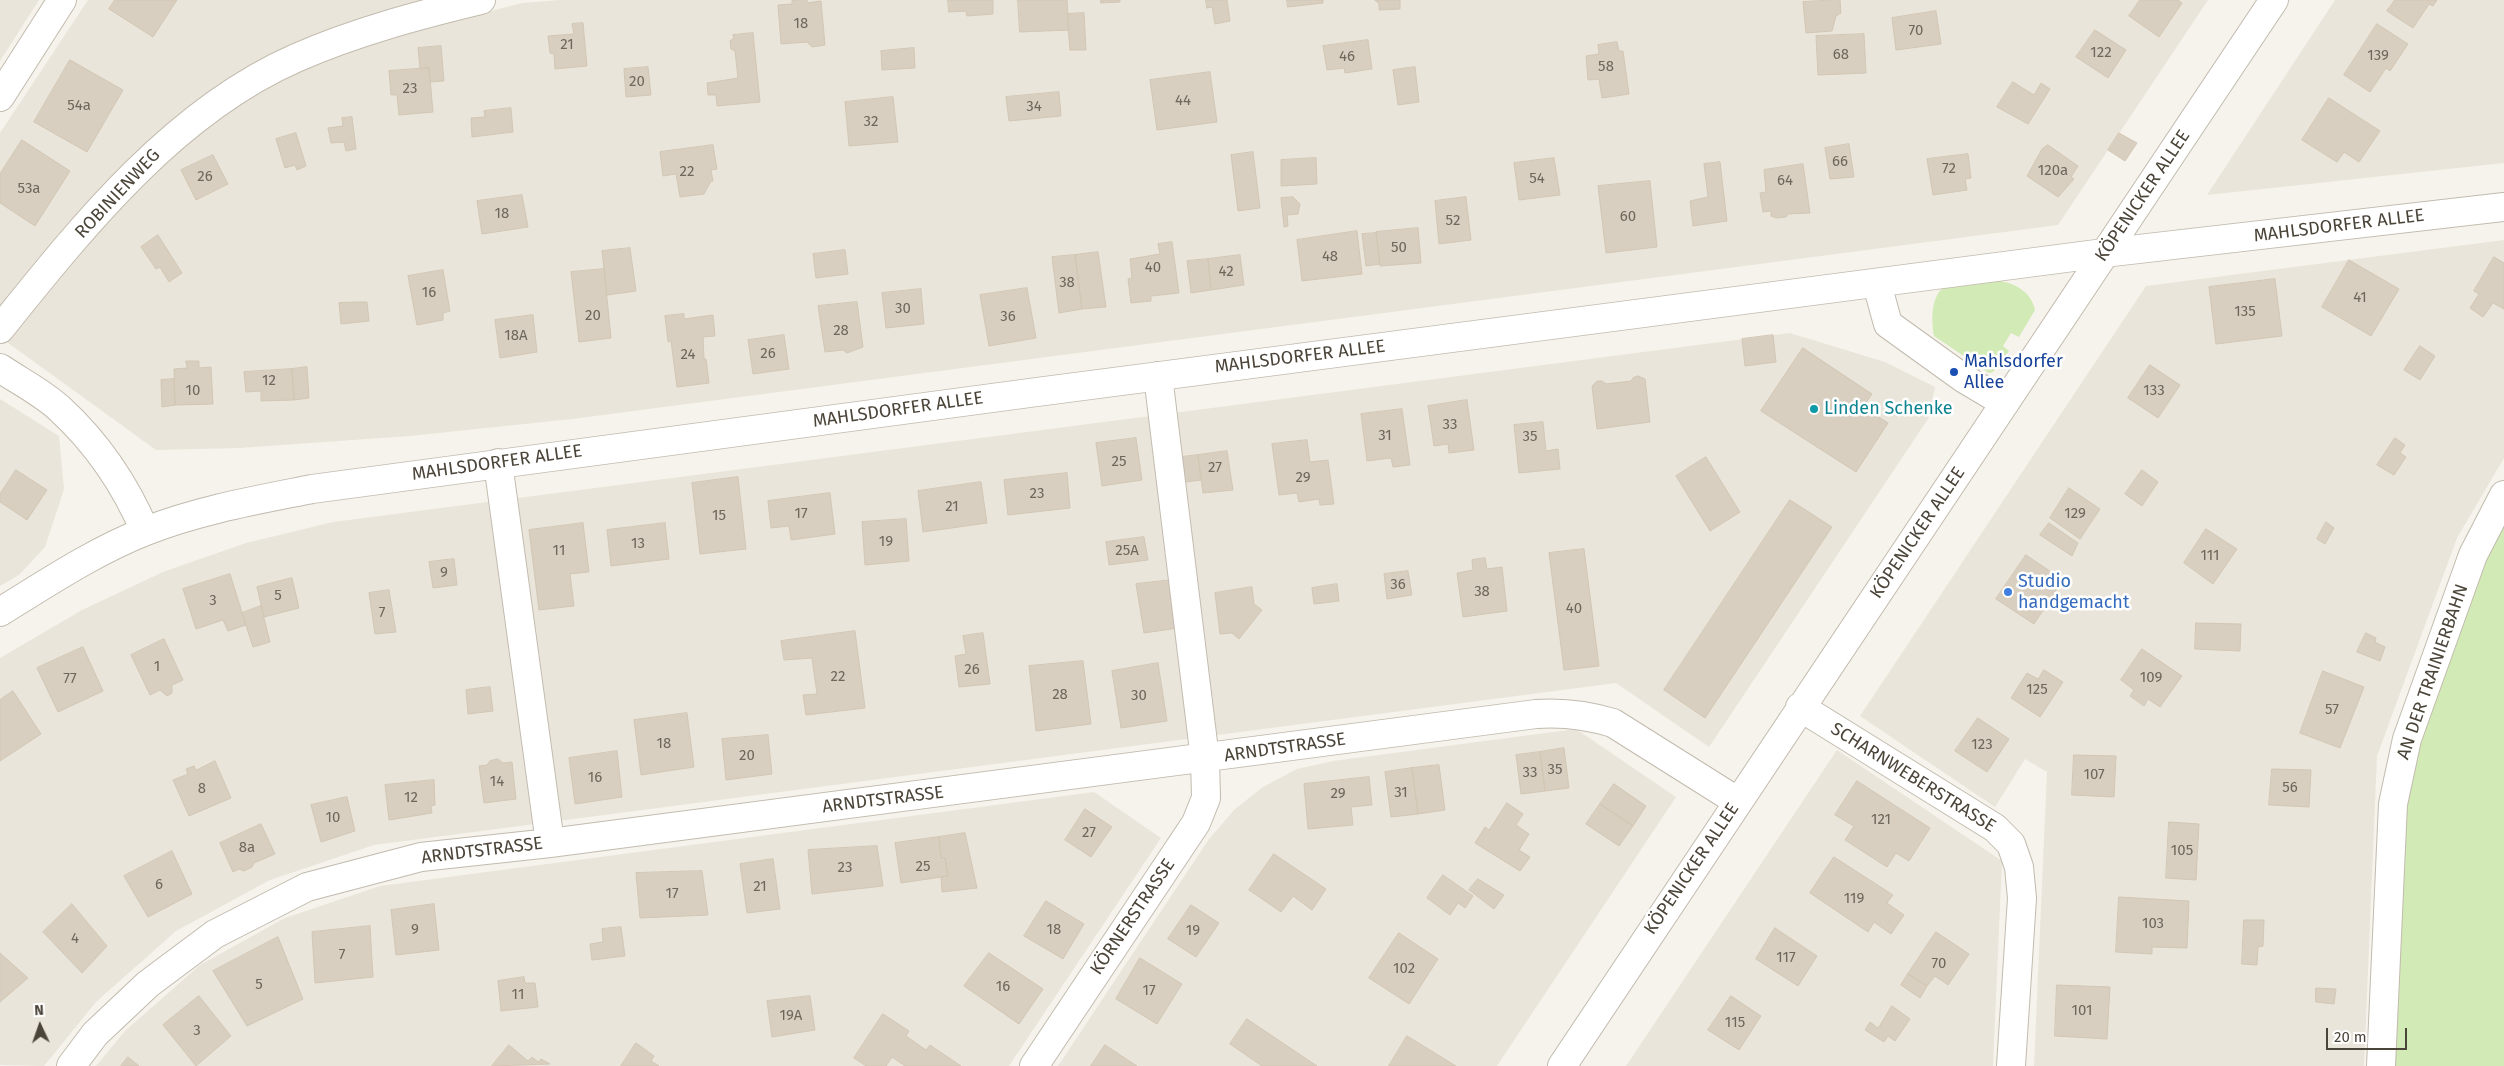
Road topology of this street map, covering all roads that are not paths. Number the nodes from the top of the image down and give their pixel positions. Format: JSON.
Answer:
{"nodes":[{"id":1,"x":62,"y":0,"type":"edge"},
{"id":2,"x":481,"y":0,"type":"edge"},
{"id":3,"x":2274,"y":0,"type":"edge"},
{"id":4,"x":0,"y":97,"type":"edge"},
{"id":5,"x":2504,"y":207,"type":"edge"},
{"id":6,"x":2104,"y":253,"type":"junction"},
{"id":7,"x":1877,"y":284,"type":"junction"},
{"id":8,"x":0,"y":329,"type":"edge"},
{"id":9,"x":0,"y":368,"type":"edge"},
{"id":10,"x":1158,"y":376,"type":"junction"},
{"id":11,"x":2005,"y":403,"type":"junction"},
{"id":12,"x":498,"y":463,"type":"junction"},
{"id":13,"x":2504,"y":495,"type":"edge"},
{"id":14,"x":145,"y":531,"type":"junction"},
{"id":15,"x":0,"y":612,"type":"edge"},
{"id":16,"x":1800,"y":707,"type":"junction"},
{"id":17,"x":1205,"y":759,"type":"junction"},
{"id":18,"x":1737,"y":801,"type":"junction"},
{"id":19,"x":550,"y":843,"type":"junction"},
{"id":20,"x":71,"y":1066,"type":"edge"},
{"id":21,"x":1034,"y":1066,"type":"edge"},
{"id":22,"x":1562,"y":1066,"type":"edge"},
{"id":23,"x":2010,"y":1066,"type":"edge"},
{"id":24,"x":2381,"y":1066,"type":"edge"}],
"edges":[{"from":1,"to":4,"type":"street"},
{"from":2,"to":8,"type":"street","name":"ROBINIENWEG"},
{"from":3,"to":6,"type":"street","name":"KÖPENICKER ALLEE"},
{"from":5,"to":6,"type":"street","name":"MAHLSDORFER ALLEE"},
{"from":6,"to":7,"type":"street","name":"MAHLSDORFER ALLEE"},
{"from":6,"to":11,"type":"street","name":"KÖPENICKER ALLEE"},
{"from":7,"to":10,"type":"street","name":"MAHLSDORFER ALLEE"},
{"from":7,"to":11,"type":"street"},
{"from":9,"to":14,"type":"street"},
{"from":10,"to":12,"type":"street","name":"MAHLSDORFER ALLEE"},
{"from":10,"to":17,"type":"street","name":"KÖRNERSTRASSE"},
{"from":11,"to":16,"type":"street","name":"KÖPENICKER ALLEE"},
{"from":12,"to":14,"type":"street","name":"MAHLSDORFER ALLEE"},
{"from":12,"to":19,"type":"street"},
{"from":13,"to":24,"type":"street","name":"AN DER TRAINIERBAHN"},
{"from":14,"to":15,"type":"street","name":"MAHLSDORFER ALLEE"},
{"from":16,"to":18,"type":"street","name":"KÖPENICKER ALLEE"},
{"from":16,"to":23,"type":"street","name":"SCHARNWEBERSTRASSE"},
{"from":17,"to":18,"type":"street","name":"ARNDTSTRASSE"},
{"from":17,"to":19,"type":"street","name":"ARNDTSTRASSE"},
{"from":17,"to":21,"type":"street","name":"KÖRNERSTRASSE"},
{"from":18,"to":22,"type":"street","name":"KÖPENICKER ALLEE"},
{"from":19,"to":20,"type":"street","name":"ARNDTSTRASSE"}]}
